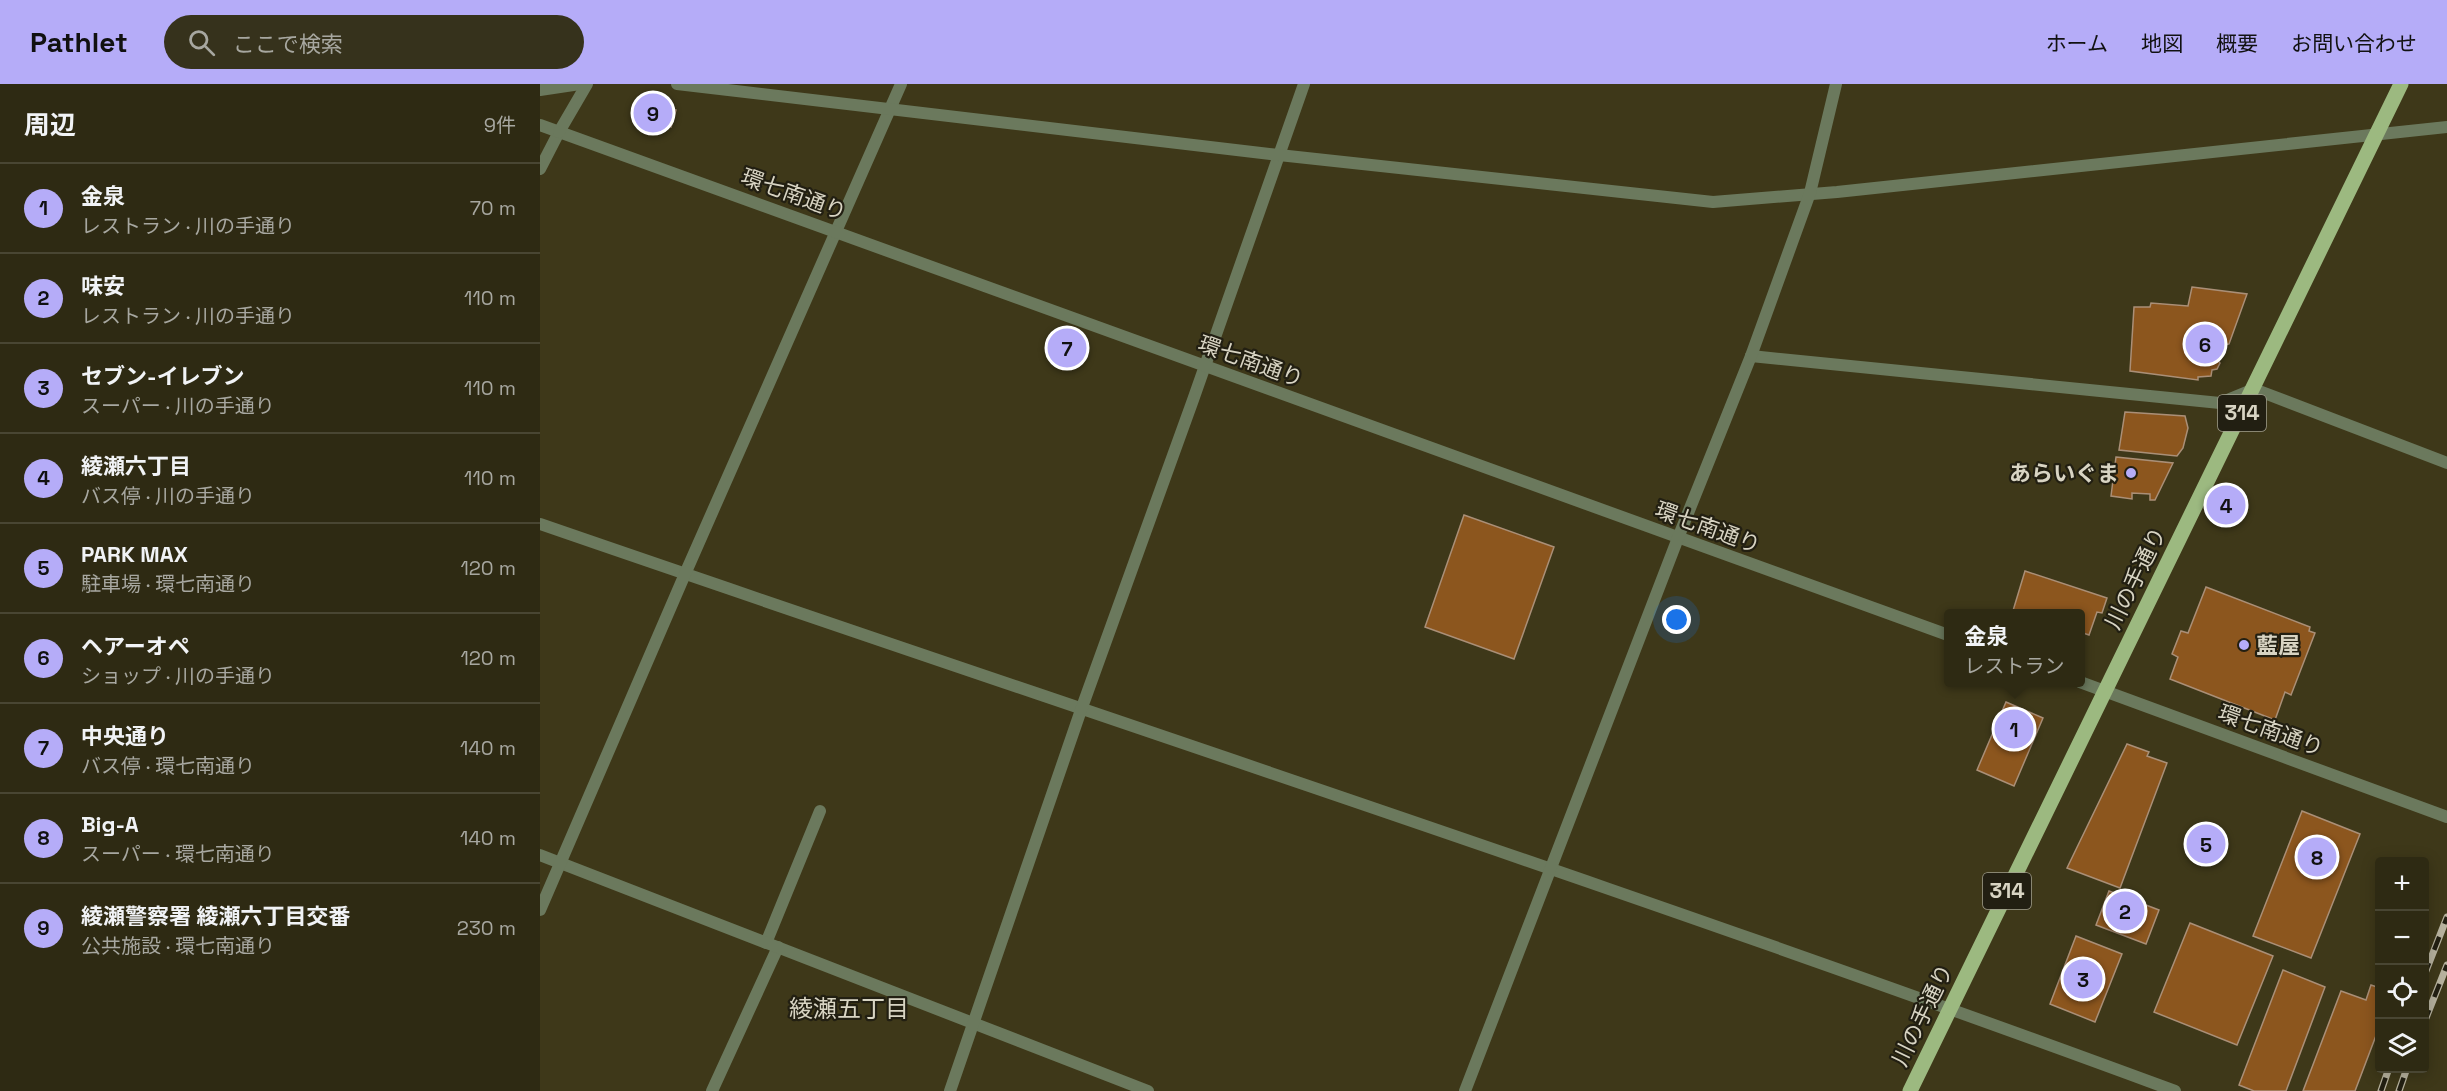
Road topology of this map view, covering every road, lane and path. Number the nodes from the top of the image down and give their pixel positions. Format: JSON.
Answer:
{"nodes":[{"id":1,"x":580,"y":84,"type":"edge"},
{"id":2,"x":587,"y":84,"type":"edge"},
{"id":3,"x":677,"y":84,"type":"edge"},
{"id":4,"x":901,"y":84,"type":"edge"},
{"id":5,"x":1304,"y":84,"type":"edge"},
{"id":6,"x":1836,"y":84,"type":"edge"},
{"id":7,"x":2401,"y":84,"type":"edge"},
{"id":8,"x":540,"y":90,"type":"edge"},
{"id":9,"x":892,"y":108,"type":"junction"},
{"id":10,"x":540,"y":125,"type":"edge"},
{"id":11,"x":2447,"y":127,"type":"edge"},
{"id":12,"x":559,"y":132,"type":"junction"},
{"id":13,"x":2377,"y":134,"type":"junction"},
{"id":14,"x":1279,"y":154,"type":"junction"},
{"id":15,"x":540,"y":169,"type":"edge"},
{"id":16,"x":1810,"y":193,"type":"junction"},
{"id":17,"x":835,"y":232,"type":"junction"},
{"id":18,"x":1751,"y":356,"type":"junction"},
{"id":19,"x":1205,"y":366,"type":"junction"},
{"id":20,"x":2254,"y":389,"type":"junction"},
{"id":21,"x":2447,"y":463,"type":"edge"},
{"id":22,"x":540,"y":524,"type":"edge"},
{"id":23,"x":1678,"y":538,"type":"junction"},
{"id":24,"x":685,"y":574,"type":"junction"},
{"id":25,"x":1944,"y":634,"type":"edge"},
{"id":26,"x":2085,"y":684,"type":"edge"},
{"id":27,"x":2104,"y":691,"type":"junction"},
{"id":28,"x":1081,"y":710,"type":"junction"},
{"id":29,"x":820,"y":811,"type":"dead end"},
{"id":30,"x":2447,"y":817,"type":"edge"},
{"id":31,"x":540,"y":855,"type":"edge"},
{"id":32,"x":561,"y":863,"type":"junction"},
{"id":33,"x":1551,"y":868,"type":"junction"},
{"id":34,"x":540,"y":910,"type":"edge"},
{"id":35,"x":766,"y":943,"type":"junction"},
{"id":36,"x":778,"y":947,"type":"junction"},
{"id":37,"x":1950,"y":1008,"type":"junction"},
{"id":38,"x":973,"y":1024,"type":"junction"},
{"id":39,"x":711,"y":1091,"type":"edge"},
{"id":40,"x":950,"y":1091,"type":"edge"},
{"id":41,"x":1148,"y":1091,"type":"edge"},
{"id":42,"x":1465,"y":1091,"type":"edge"},
{"id":43,"x":1910,"y":1091,"type":"edge"},
{"id":44,"x":2175,"y":1091,"type":"edge"}],
"edges":[{"from":1,"to":8,"type":"street"},
{"from":2,"to":12,"type":"street"},
{"from":3,"to":9,"type":"street"},
{"from":4,"to":9,"type":"street"},
{"from":5,"to":14,"type":"street"},
{"from":6,"to":16,"type":"street"},
{"from":7,"to":13,"type":"main road","name":"川の手通り","number":"314"},
{"from":9,"to":14,"type":"street"},
{"from":9,"to":17,"type":"street"},
{"from":10,"to":12,"type":"street","name":"環七南通り"},
{"from":11,"to":13,"type":"street"},
{"from":12,"to":15,"type":"street"},
{"from":12,"to":17,"type":"street","name":"環七南通り"},
{"from":13,"to":16,"type":"street"},
{"from":13,"to":20,"type":"main road","name":"川の手通り","number":"314"},
{"from":14,"to":16,"type":"street"},
{"from":14,"to":19,"type":"street"},
{"from":16,"to":18,"type":"street"},
{"from":17,"to":19,"type":"street","name":"環七南通り"},
{"from":17,"to":24,"type":"street"},
{"from":18,"to":20,"type":"street"},
{"from":18,"to":23,"type":"street"},
{"from":19,"to":23,"type":"street","name":"環七南通り"},
{"from":19,"to":28,"type":"street"},
{"from":20,"to":21,"type":"street"},
{"from":20,"to":27,"type":"main road","name":"川の手通り","number":"314"},
{"from":22,"to":24,"type":"street"},
{"from":23,"to":25,"type":"street","name":"環七南通り"},
{"from":23,"to":33,"type":"street"},
{"from":24,"to":28,"type":"street"},
{"from":24,"to":32,"type":"street"},
{"from":26,"to":27,"type":"street","name":"環七南通り"},
{"from":27,"to":30,"type":"street","name":"環七南通り"},
{"from":27,"to":37,"type":"main road","name":"川の手通り","number":"314"},
{"from":28,"to":33,"type":"street"},
{"from":28,"to":38,"type":"street"},
{"from":29,"to":35,"type":"street"},
{"from":31,"to":32,"type":"street"},
{"from":32,"to":34,"type":"street"},
{"from":32,"to":35,"type":"street"},
{"from":33,"to":37,"type":"street"},
{"from":33,"to":42,"type":"street"},
{"from":35,"to":36,"type":"street"},
{"from":36,"to":38,"type":"street"},
{"from":36,"to":39,"type":"street"},
{"from":37,"to":43,"type":"main road","name":"川の手通り","number":"314"},
{"from":37,"to":44,"type":"street"},
{"from":38,"to":40,"type":"street"},
{"from":38,"to":41,"type":"street"}]}
